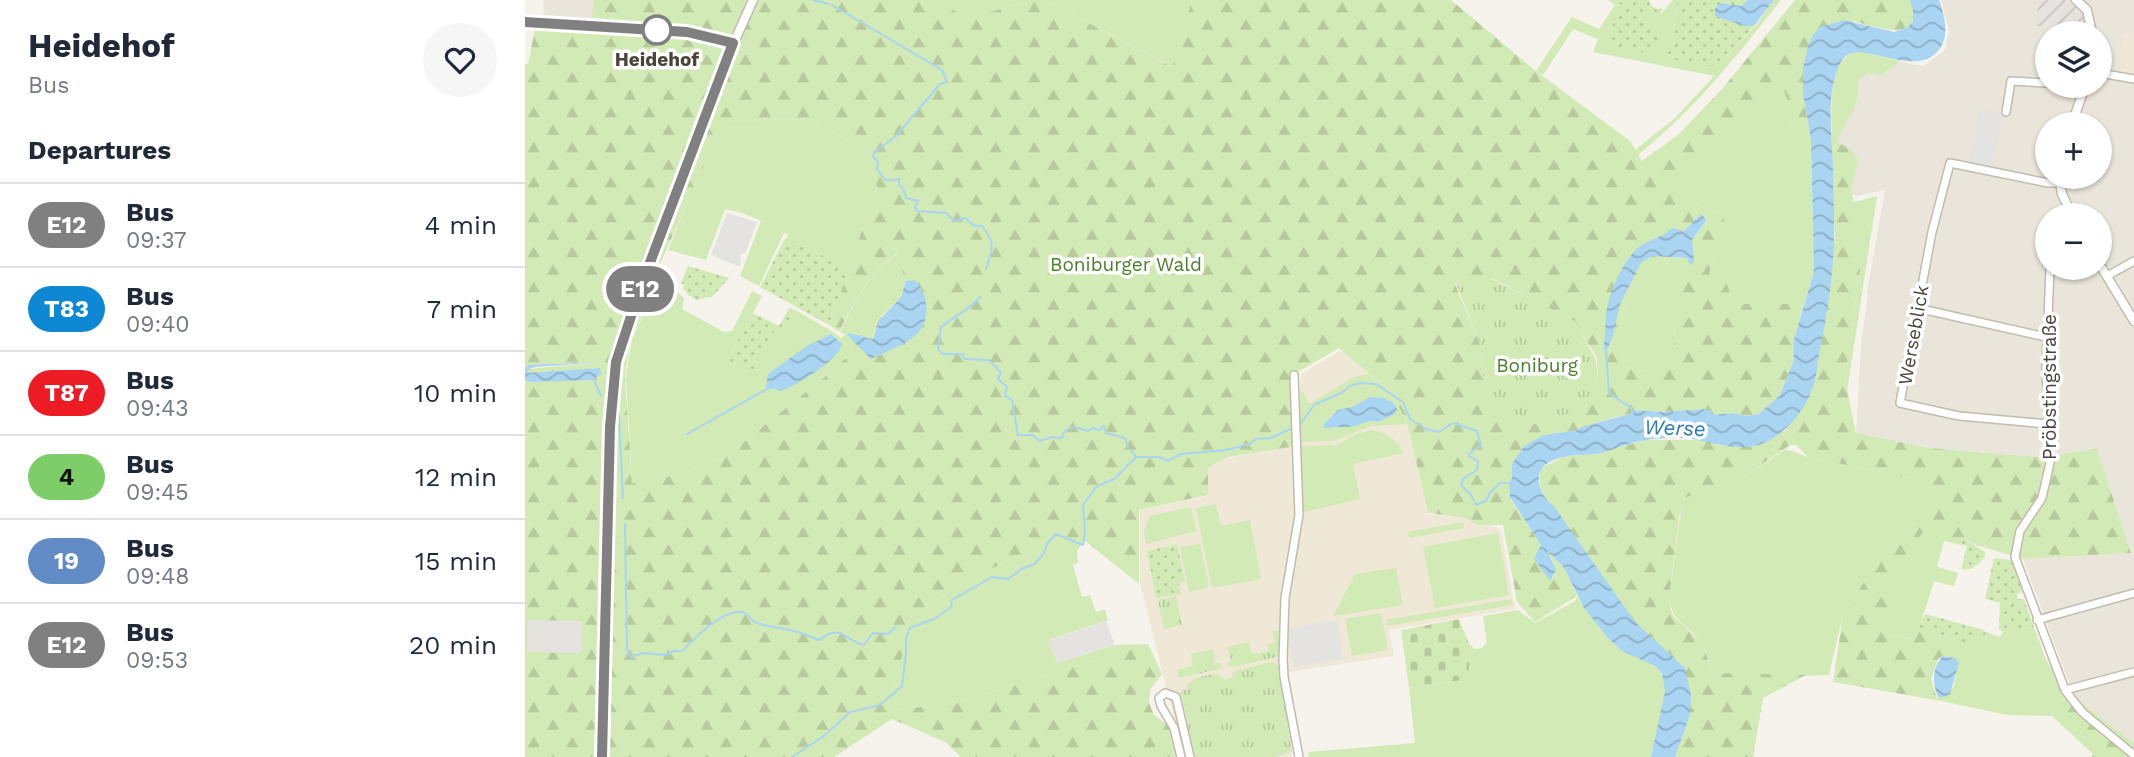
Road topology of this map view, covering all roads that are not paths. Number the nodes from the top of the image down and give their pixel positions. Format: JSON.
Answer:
{"nodes":[{"id":1,"x":753,"y":0,"type":"edge"},
{"id":2,"x":2081,"y":1,"type":"edge"},
{"id":3,"x":2090,"y":21,"type":"edge"},
{"id":4,"x":525,"y":22,"type":"edge"},
{"id":5,"x":733,"y":43,"type":"junction"},
{"id":6,"x":2112,"y":75,"type":"edge"},
{"id":7,"x":2134,"y":79,"type":"edge"},
{"id":8,"x":2035,"y":82,"type":"edge"},
{"id":9,"x":2006,"y":112,"type":"dead end"},
{"id":10,"x":2035,"y":180,"type":"edge"},
{"id":11,"x":2134,"y":261,"type":"edge"},
{"id":12,"x":2112,"y":273,"type":"edge"},
{"id":13,"x":2049,"y":280,"type":"edge"},
{"id":14,"x":2109,"y":280,"type":"edge"},
{"id":15,"x":1917,"y":309,"type":"junction"},
{"id":16,"x":2134,"y":321,"type":"edge"},
{"id":17,"x":2046,"y":337,"type":"junction"},
{"id":18,"x":1294,"y":375,"type":"dead end"},
{"id":19,"x":2047,"y":424,"type":"junction"},
{"id":20,"x":2134,"y":593,"type":"edge"},
{"id":21,"x":2037,"y":620,"type":"junction"},
{"id":22,"x":2134,"y":672,"type":"edge"},
{"id":23,"x":2064,"y":690,"type":"junction"},
{"id":24,"x":2134,"y":755,"type":"edge"},
{"id":25,"x":1299,"y":756,"type":"edge"},
{"id":26,"x":602,"y":757,"type":"edge"},
{"id":27,"x":1181,"y":757,"type":"edge"},
{"id":28,"x":1189,"y":757,"type":"edge"}],
"edges":[{"from":1,"to":5,"type":"street"},
{"from":2,"to":3,"type":"street"},
{"from":4,"to":5,"type":"street"},
{"from":5,"to":26,"type":"street"},
{"from":6,"to":7,"type":"street"},
{"from":8,"to":9,"type":"street"},
{"from":10,"to":15,"type":"street","name":"Werseblick"},
{"from":11,"to":12,"type":"street"},
{"from":13,"to":17,"type":"street","name":"Pröbstingstraße"},
{"from":14,"to":16,"type":"street"},
{"from":15,"to":17,"type":"street"},
{"from":15,"to":19,"type":"street","name":"Werseblick"},
{"from":17,"to":19,"type":"street","name":"Pröbstingstraße"},
{"from":18,"to":25,"type":"street"},
{"from":19,"to":21,"type":"street","name":"Pröbstingstraße"},
{"from":20,"to":21,"type":"street"},
{"from":21,"to":23,"type":"street","name":"Pröbstingstraße"},
{"from":22,"to":23,"type":"street"},
{"from":23,"to":24,"type":"street","name":"Pröbstingstraße"},
{"from":27,"to":28,"type":"street"}]}
